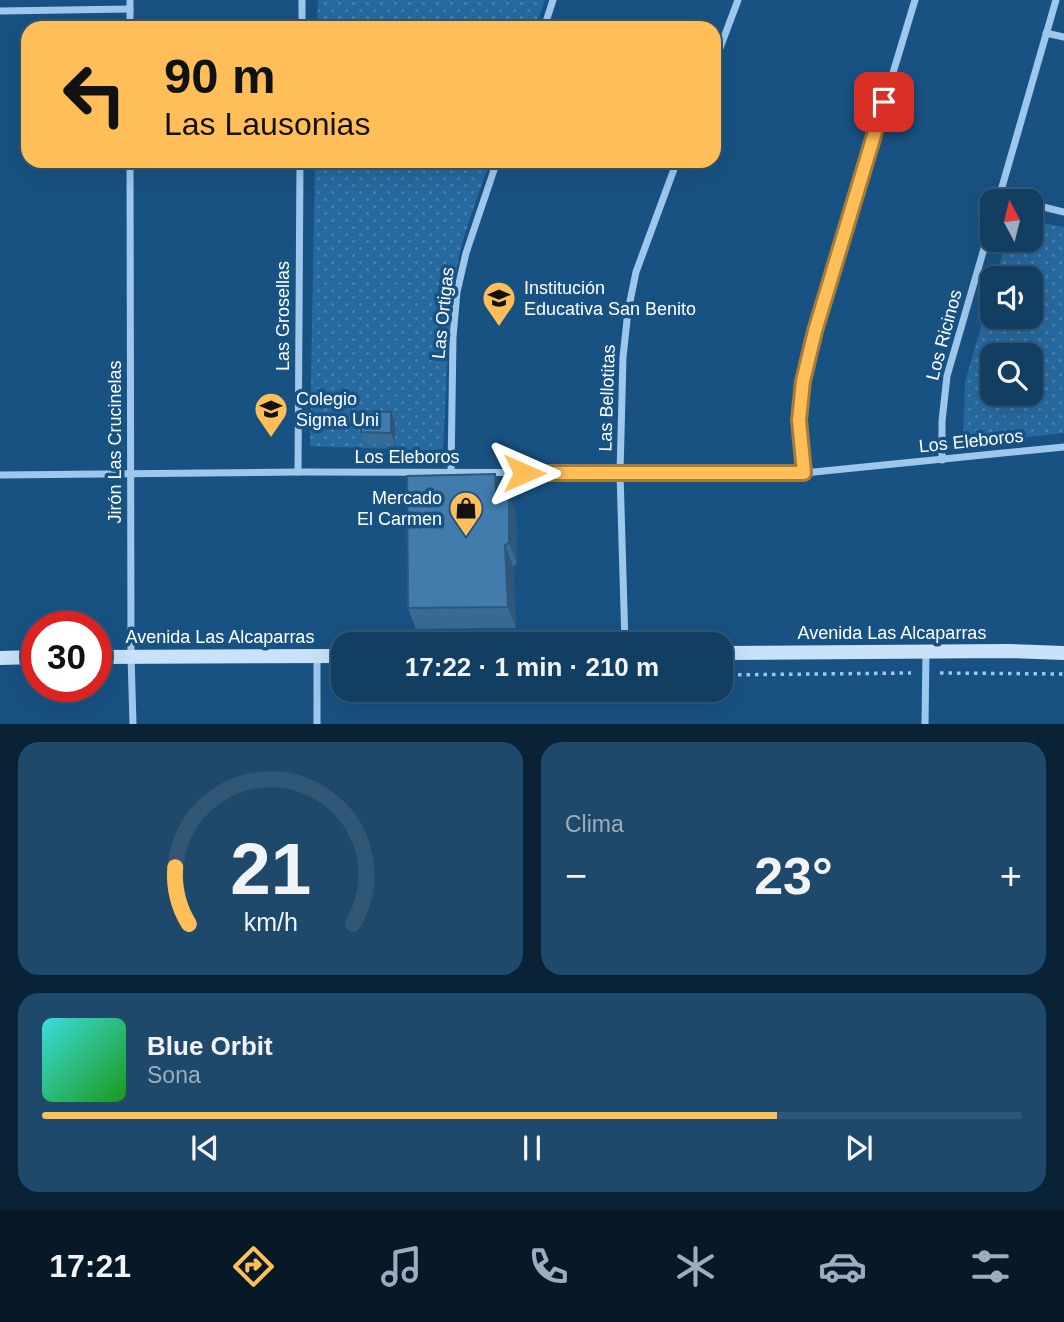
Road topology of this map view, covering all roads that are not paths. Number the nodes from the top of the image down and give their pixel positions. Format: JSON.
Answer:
{"nodes":[{"id":1,"x":130,"y":0,"type":"edge"},
{"id":2,"x":302,"y":0,"type":"edge"},
{"id":3,"x":554,"y":0,"type":"edge"},
{"id":4,"x":738,"y":0,"type":"edge"},
{"id":5,"x":915,"y":0,"type":"edge"},
{"id":6,"x":1056,"y":0,"type":"edge"},
{"id":7,"x":130,"y":9,"type":"junction"},
{"id":8,"x":0,"y":11,"type":"edge"},
{"id":9,"x":130,"y":21,"type":"edge"},
{"id":10,"x":302,"y":21,"type":"edge"},
{"id":11,"x":546,"y":21,"type":"edge"},
{"id":12,"x":1046,"y":33,"type":"junction"},
{"id":13,"x":1064,"y":37,"type":"edge"},
{"id":14,"x":721,"y":45,"type":"edge"},
{"id":15,"x":130,"y":168,"type":"edge"},
{"id":16,"x":300,"y":168,"type":"edge"},
{"id":17,"x":495,"y":168,"type":"edge"},
{"id":18,"x":674,"y":168,"type":"edge"},
{"id":19,"x":1002,"y":189,"type":"edge"},
{"id":20,"x":1043,"y":207,"type":"edge"},
{"id":21,"x":1064,"y":212,"type":"edge"},
{"id":22,"x":983,"y":252,"type":"edge"},
{"id":23,"x":1064,"y":447,"type":"edge"},
{"id":24,"x":942,"y":460,"type":"junction"},
{"id":25,"x":298,"y":472,"type":"junction"},
{"id":26,"x":131,"y":473,"type":"junction"},
{"id":27,"x":452,"y":473,"type":"junction"},
{"id":28,"x":620,"y":473,"type":"junction"},
{"id":29,"x":804,"y":473,"type":"junction"},
{"id":30,"x":0,"y":475,"type":"edge"},
{"id":31,"x":625,"y":632,"type":"edge"},
{"id":32,"x":926,"y":652,"type":"junction"},
{"id":33,"x":733,"y":653,"type":"edge"},
{"id":34,"x":1064,"y":653,"type":"edge"},
{"id":35,"x":131,"y":656,"type":"junction"},
{"id":36,"x":331,"y":656,"type":"edge"},
{"id":37,"x":21,"y":657,"type":"edge"},
{"id":38,"x":112,"y":657,"type":"edge"},
{"id":39,"x":317,"y":657,"type":"junction"},
{"id":40,"x":0,"y":658,"type":"edge"},
{"id":41,"x":133,"y":723,"type":"edge"},
{"id":42,"x":317,"y":723,"type":"edge"},
{"id":43,"x":925,"y":723,"type":"edge"}],
"edges":[{"from":1,"to":7,"type":"street"},
{"from":2,"to":10,"type":"street"},
{"from":3,"to":11,"type":"street"},
{"from":4,"to":14,"type":"street"},
{"from":5,"to":29,"type":"street"},
{"from":6,"to":12,"type":"street"},
{"from":7,"to":8,"type":"street"},
{"from":7,"to":9,"type":"street"},
{"from":12,"to":13,"type":"street"},
{"from":12,"to":19,"type":"street"},
{"from":15,"to":26,"type":"street","name":"Jirón Las Crucinelas"},
{"from":16,"to":25,"type":"street","name":"Las Grosellas"},
{"from":17,"to":27,"type":"street","name":"Las Ortigas"},
{"from":18,"to":28,"type":"street","name":"Las Bellotitas"},
{"from":20,"to":21,"type":"street"},
{"from":22,"to":24,"type":"street","name":"Los Ricinos"},
{"from":23,"to":24,"type":"street","name":"Los Eleboros"},
{"from":24,"to":29,"type":"street","name":"Los Eleboros"},
{"from":25,"to":26,"type":"street","name":"Los Eleboros"},
{"from":25,"to":27,"type":"street","name":"Los Eleboros"},
{"from":26,"to":30,"type":"street","name":"Los Eleboros"},
{"from":26,"to":35,"type":"street","name":"Jirón Las Crucinelas"},
{"from":27,"to":28,"type":"street","name":"Los Eleboros"},
{"from":28,"to":29,"type":"street","name":"Los Eleboros"},
{"from":28,"to":31,"type":"street","name":"Las Bellotitas"},
{"from":32,"to":33,"type":"street","name":"Avenida Las Alcaparras"},
{"from":32,"to":34,"type":"street","name":"Avenida Las Alcaparras"},
{"from":32,"to":43,"type":"street"},
{"from":35,"to":38,"type":"street","name":"Avenida Las Alcaparras"},
{"from":35,"to":39,"type":"street","name":"Avenida Las Alcaparras"},
{"from":35,"to":41,"type":"street","name":"Jirón Las Crucinelas"},
{"from":36,"to":39,"type":"street","name":"Avenida Las Alcaparras"},
{"from":37,"to":40,"type":"street"},
{"from":39,"to":42,"type":"street"}]}
